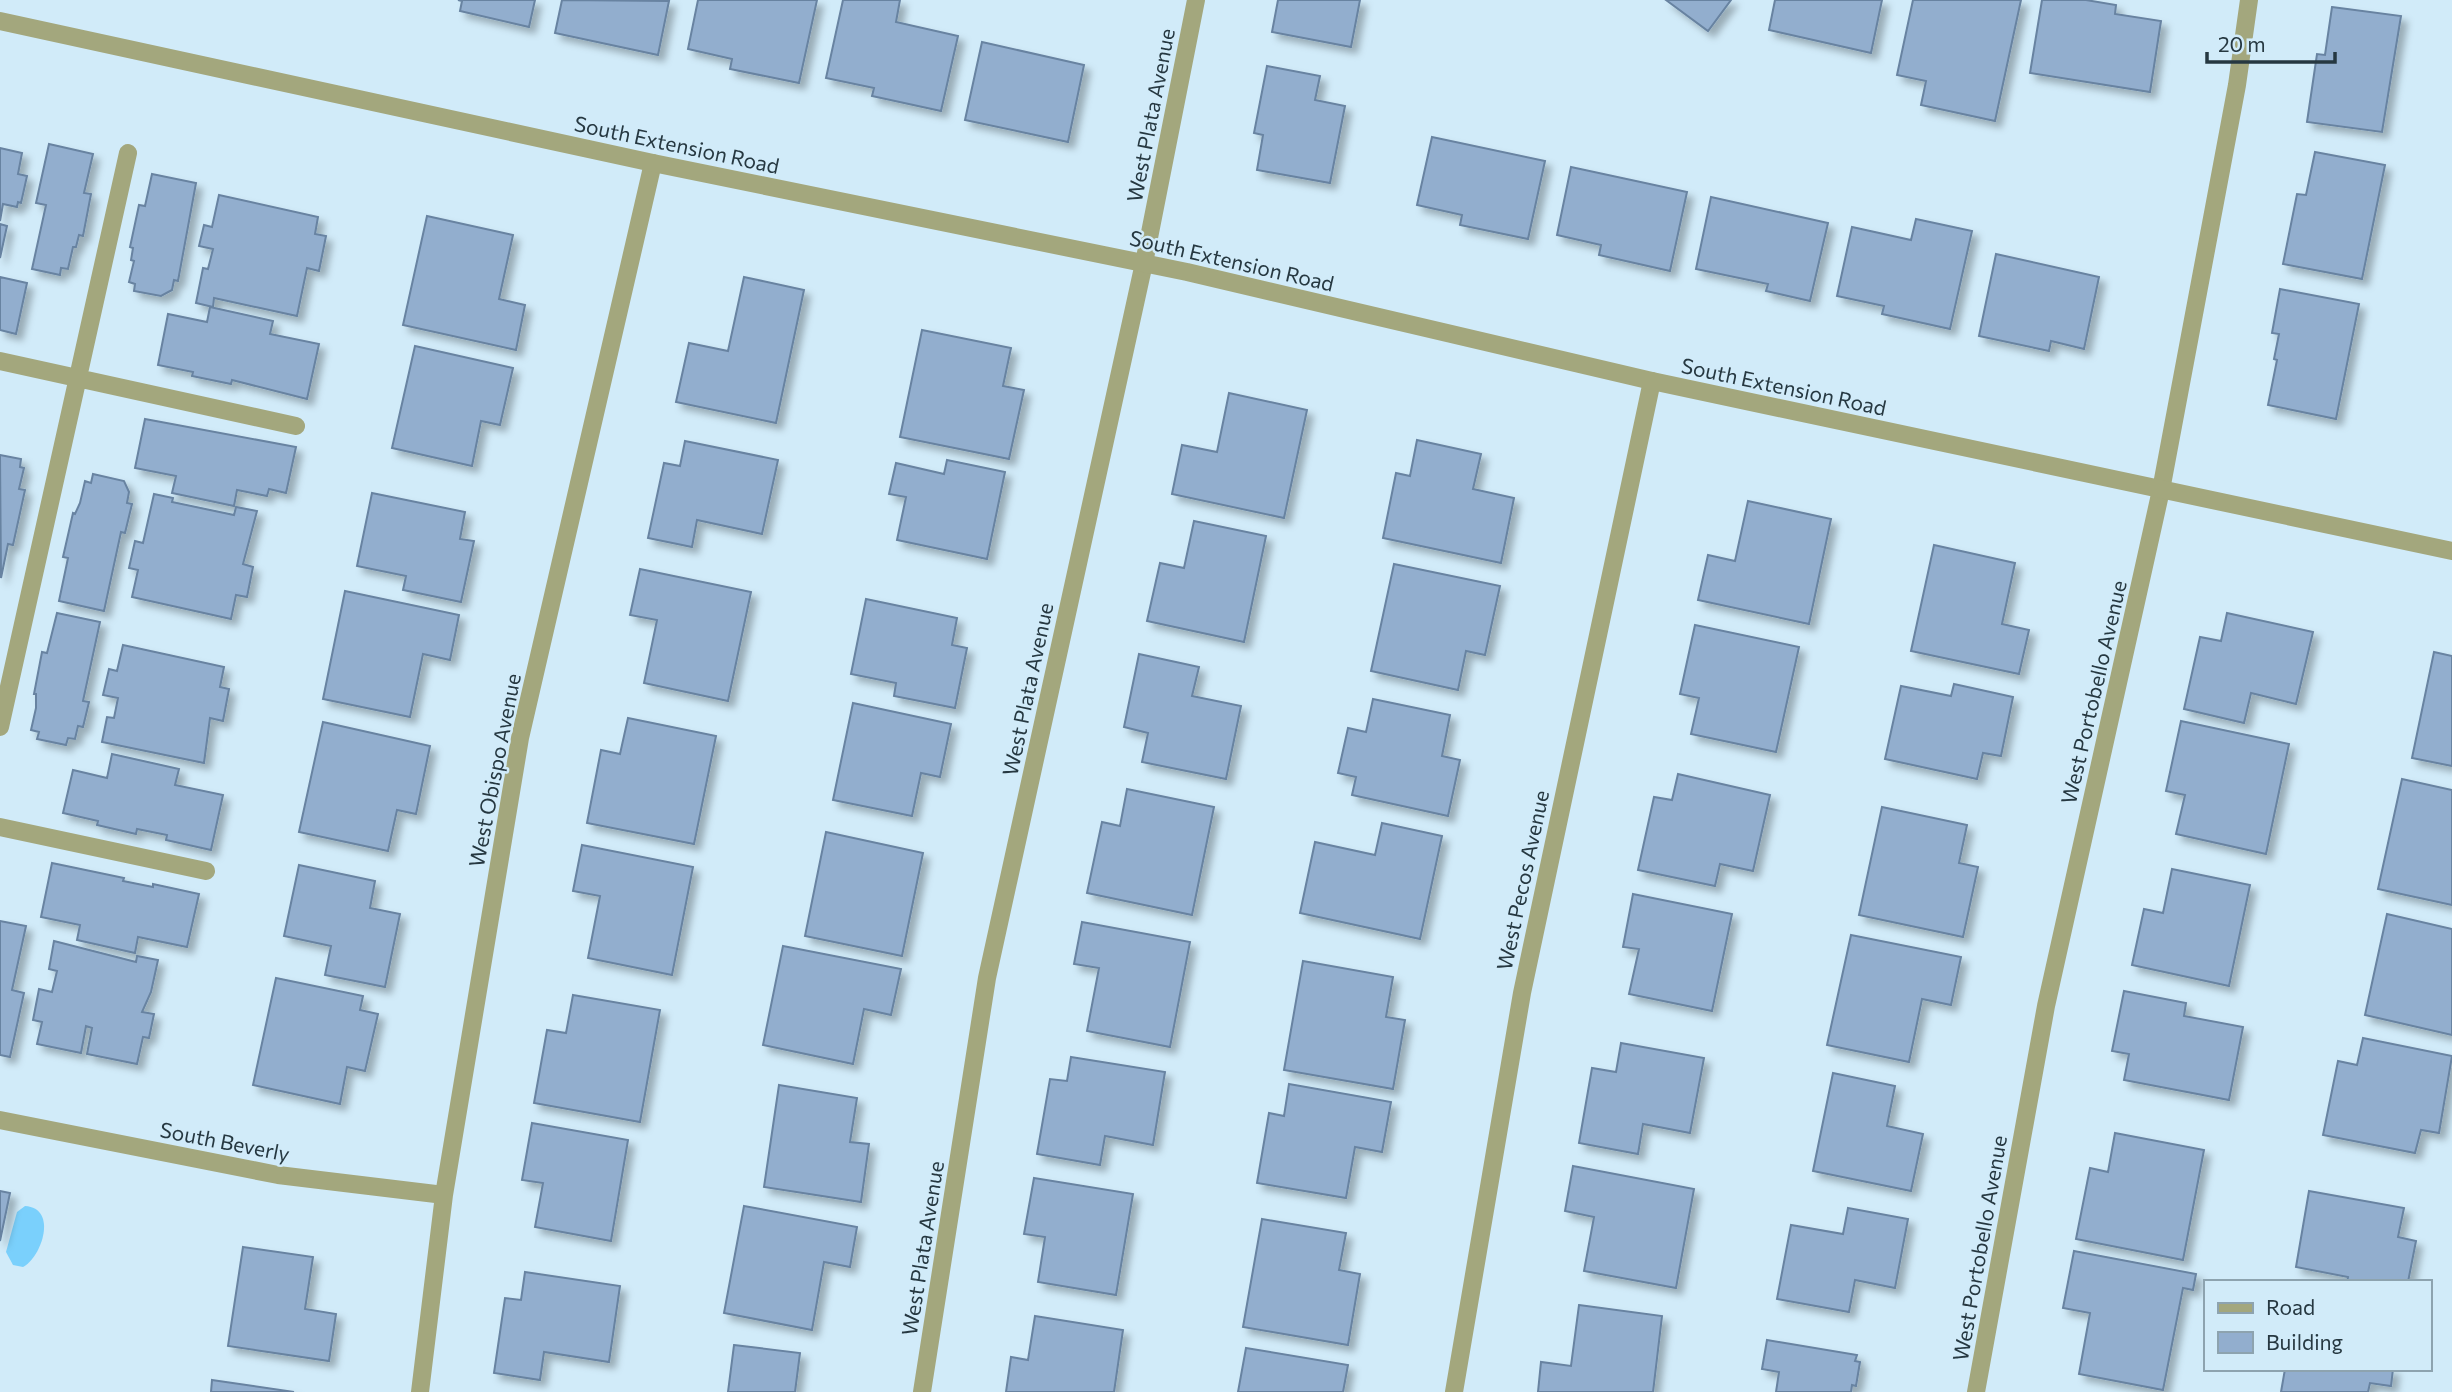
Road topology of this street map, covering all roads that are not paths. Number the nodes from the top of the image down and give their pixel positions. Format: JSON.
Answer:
{"nodes":[{"id":1,"x":1196,"y":0,"type":"edge"},
{"id":2,"x":2249,"y":0,"type":"edge"},
{"id":3,"x":0,"y":21,"type":"edge"},
{"id":4,"x":128,"y":153,"type":"dead end"},
{"id":5,"x":653,"y":163,"type":"junction"},
{"id":6,"x":1144,"y":263,"type":"junction"},
{"id":7,"x":0,"y":360,"type":"edge"},
{"id":8,"x":78,"y":378,"type":"junction"},
{"id":9,"x":1652,"y":382,"type":"junction"},
{"id":10,"x":296,"y":426,"type":"dead end"},
{"id":11,"x":2161,"y":490,"type":"junction"},
{"id":12,"x":2452,"y":551,"type":"edge"},
{"id":13,"x":0,"y":727,"type":"edge"},
{"id":14,"x":0,"y":827,"type":"edge"},
{"id":15,"x":206,"y":871,"type":"dead end"},
{"id":16,"x":0,"y":1120,"type":"edge"},
{"id":17,"x":444,"y":1195,"type":"junction"},
{"id":18,"x":420,"y":1392,"type":"edge"},
{"id":19,"x":922,"y":1392,"type":"edge"},
{"id":20,"x":1454,"y":1392,"type":"edge"},
{"id":21,"x":1976,"y":1392,"type":"edge"}],
"edges":[{"from":1,"to":6,"type":"street","name":"West Plata Avenue"},
{"from":2,"to":11,"type":"street","name":"West Portobello Avenue"},
{"from":3,"to":5,"type":"street","name":"South Extension Road"},
{"from":4,"to":8,"type":"street"},
{"from":5,"to":6,"type":"street","name":"South Extension Road"},
{"from":5,"to":17,"type":"street","name":"West Obispo Avenue"},
{"from":6,"to":9,"type":"street","name":"South Extension Road"},
{"from":6,"to":19,"type":"street","name":"West Plata Avenue"},
{"from":7,"to":8,"type":"street"},
{"from":8,"to":10,"type":"street"},
{"from":8,"to":13,"type":"street"},
{"from":9,"to":11,"type":"street","name":"South Extension Road"},
{"from":9,"to":20,"type":"street","name":"West Pecos Avenue"},
{"from":11,"to":12,"type":"street","name":"South Extension Road"},
{"from":11,"to":21,"type":"street","name":"West Portobello Avenue"},
{"from":14,"to":15,"type":"street"},
{"from":16,"to":17,"type":"street","name":"South Beverly"},
{"from":17,"to":18,"type":"street","name":"West Obispo Avenue"}]}
